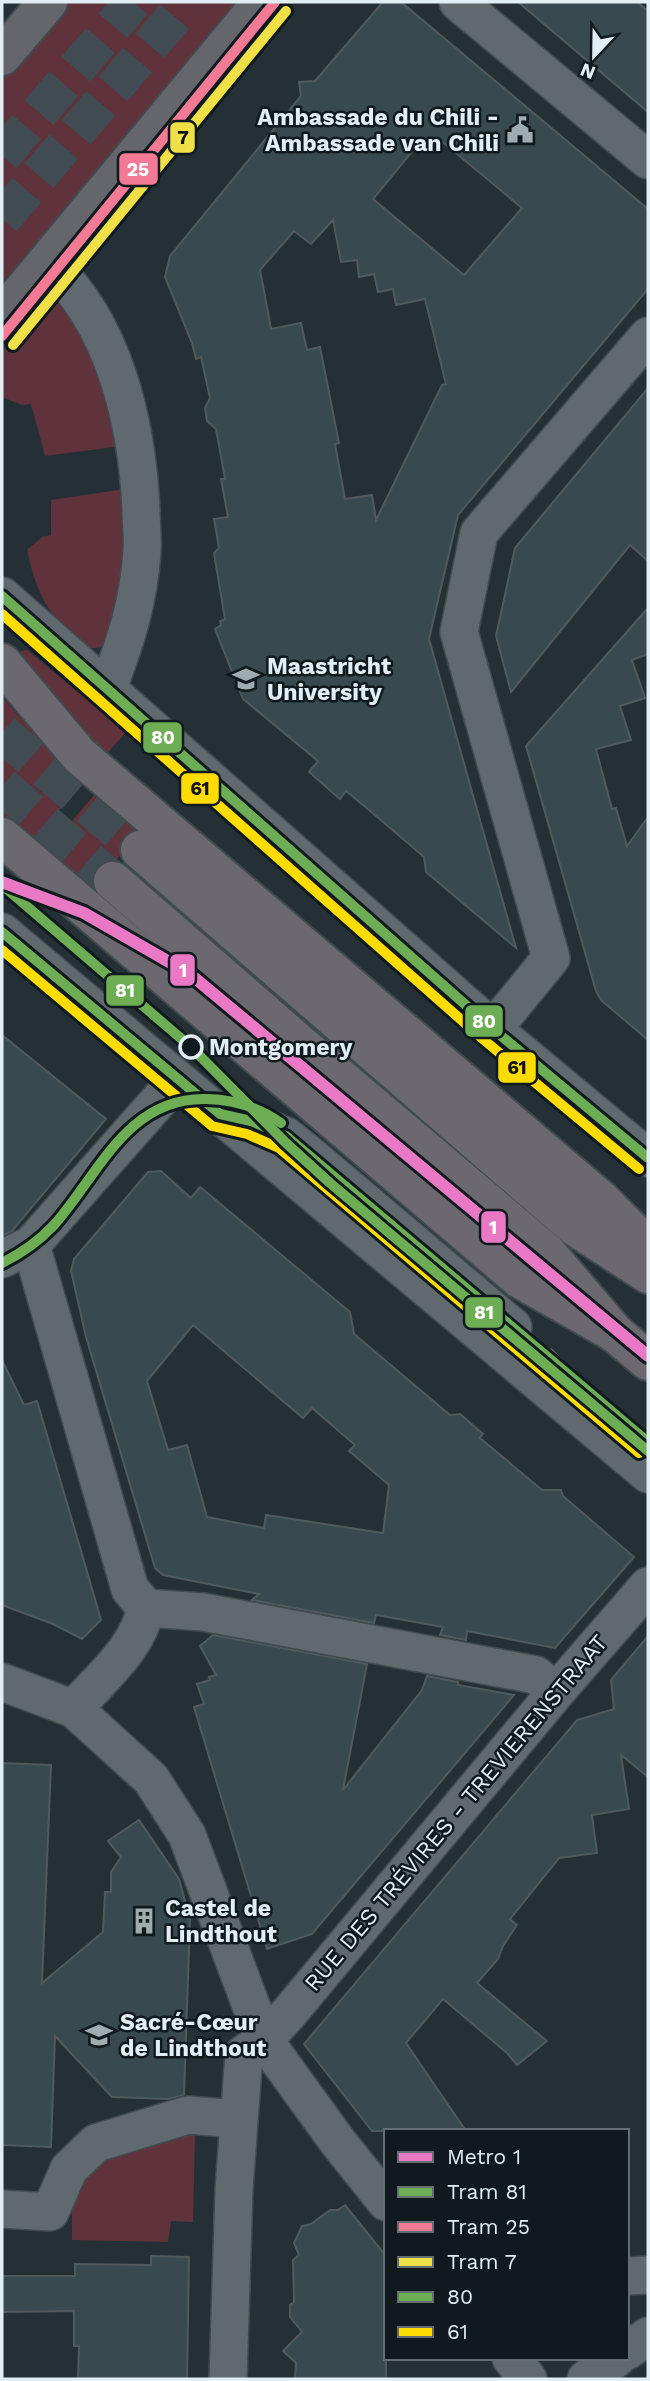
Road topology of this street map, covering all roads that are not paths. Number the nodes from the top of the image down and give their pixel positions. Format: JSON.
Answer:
{"nodes":[{"id":1,"x":48,"y":2,"type":"edge"},
{"id":2,"x":262,"y":2,"type":"edge"},
{"id":3,"x":458,"y":2,"type":"edge"},
{"id":4,"x":2,"y":56,"type":"edge"},
{"id":5,"x":648,"y":160,"type":"edge"},
{"id":6,"x":47,"y":261,"type":"junction"},
{"id":7,"x":2,"y":316,"type":"edge"},
{"id":8,"x":648,"y":337,"type":"edge"},
{"id":9,"x":2,"y":596,"type":"edge"},
{"id":10,"x":2,"y":663,"type":"edge"},
{"id":11,"x":107,"y":690,"type":"junction"},
{"id":12,"x":2,"y":837,"type":"edge"},
{"id":13,"x":139,"y":849,"type":"tunnel mouth"},
{"id":14,"x":113,"y":881,"type":"tunnel mouth"},
{"id":15,"x":2,"y":932,"type":"edge"},
{"id":16,"x":493,"y":1029,"type":"junction"},
{"id":17,"x":177,"y":1080,"type":"junction"},
{"id":18,"x":220,"y":1114,"type":"junction"},
{"id":19,"x":643,"y":1144,"type":"edge"},
{"id":20,"x":648,"y":1247,"type":"edge"},
{"id":21,"x":16,"y":1252,"type":"edge"},
{"id":22,"x":648,"y":1274,"type":"edge"},
{"id":23,"x":615,"y":1333,"type":"junction"},
{"id":24,"x":648,"y":1361,"type":"edge"},
{"id":25,"x":648,"y":1442,"type":"edge"},
{"id":26,"x":648,"y":1474,"type":"edge"},
{"id":27,"x":648,"y":1586,"type":"edge"},
{"id":28,"x":146,"y":1608,"type":"junction"},
{"id":29,"x":2,"y":1682,"type":"edge"},
{"id":30,"x":556,"y":1692,"type":"junction"},
{"id":31,"x":74,"y":1709,"type":"junction"},
{"id":32,"x":264,"y":2040,"type":"junction"},
{"id":33,"x":238,"y":2119,"type":"junction"},
{"id":34,"x":384,"y":2200,"type":"edge"},
{"id":35,"x":2,"y":2209,"type":"edge"},
{"id":36,"x":648,"y":2275,"type":"edge"},
{"id":37,"x":629,"y":2276,"type":"edge"},
{"id":38,"x":648,"y":2336,"type":"edge"},
{"id":39,"x":629,"y":2353,"type":"edge"},
{"id":40,"x":228,"y":2379,"type":"edge"}],
"edges":[{"from":1,"to":4,"type":"main road"},
{"from":2,"to":6,"type":"main road"},
{"from":3,"to":5,"type":"street"},
{"from":6,"to":7,"type":"main road"},
{"from":6,"to":11,"type":"street"},
{"from":8,"to":16,"type":"street"},
{"from":9,"to":11,"type":"street"},
{"from":10,"to":20,"type":"highway"},
{"from":11,"to":16,"type":"street"},
{"from":12,"to":23,"type":"highway"},
{"from":13,"to":22,"type":"highway"},
{"from":14,"to":23,"type":"highway"},
{"from":15,"to":17,"type":"street"},
{"from":16,"to":19,"type":"street"},
{"from":17,"to":18,"type":"street"},
{"from":17,"to":21,"type":"street"},
{"from":18,"to":25,"type":"street"},
{"from":18,"to":26,"type":"street"},
{"from":21,"to":28,"type":"street"},
{"from":23,"to":24,"type":"highway"},
{"from":27,"to":30,"type":"street","name":"RUE DES TRÉVIRES - TREVIERENSTRAAT"},
{"from":28,"to":30,"type":"street"},
{"from":28,"to":31,"type":"street"},
{"from":29,"to":31,"type":"street"},
{"from":30,"to":32,"type":"street","name":"RUE DES TRÉVIRES - TREVIERENSTRAAT"},
{"from":31,"to":32,"type":"street"},
{"from":32,"to":33,"type":"street","name":"RUE DES TRÉVIRES - TREVIERENSTRAAT"},
{"from":32,"to":34,"type":"street"},
{"from":33,"to":35,"type":"street"},
{"from":33,"to":40,"type":"street","name":"RUE DES TRÉVIRES - TREVIERENSTRAAT"},
{"from":36,"to":37,"type":"street"},
{"from":38,"to":39,"type":"street"}]}
